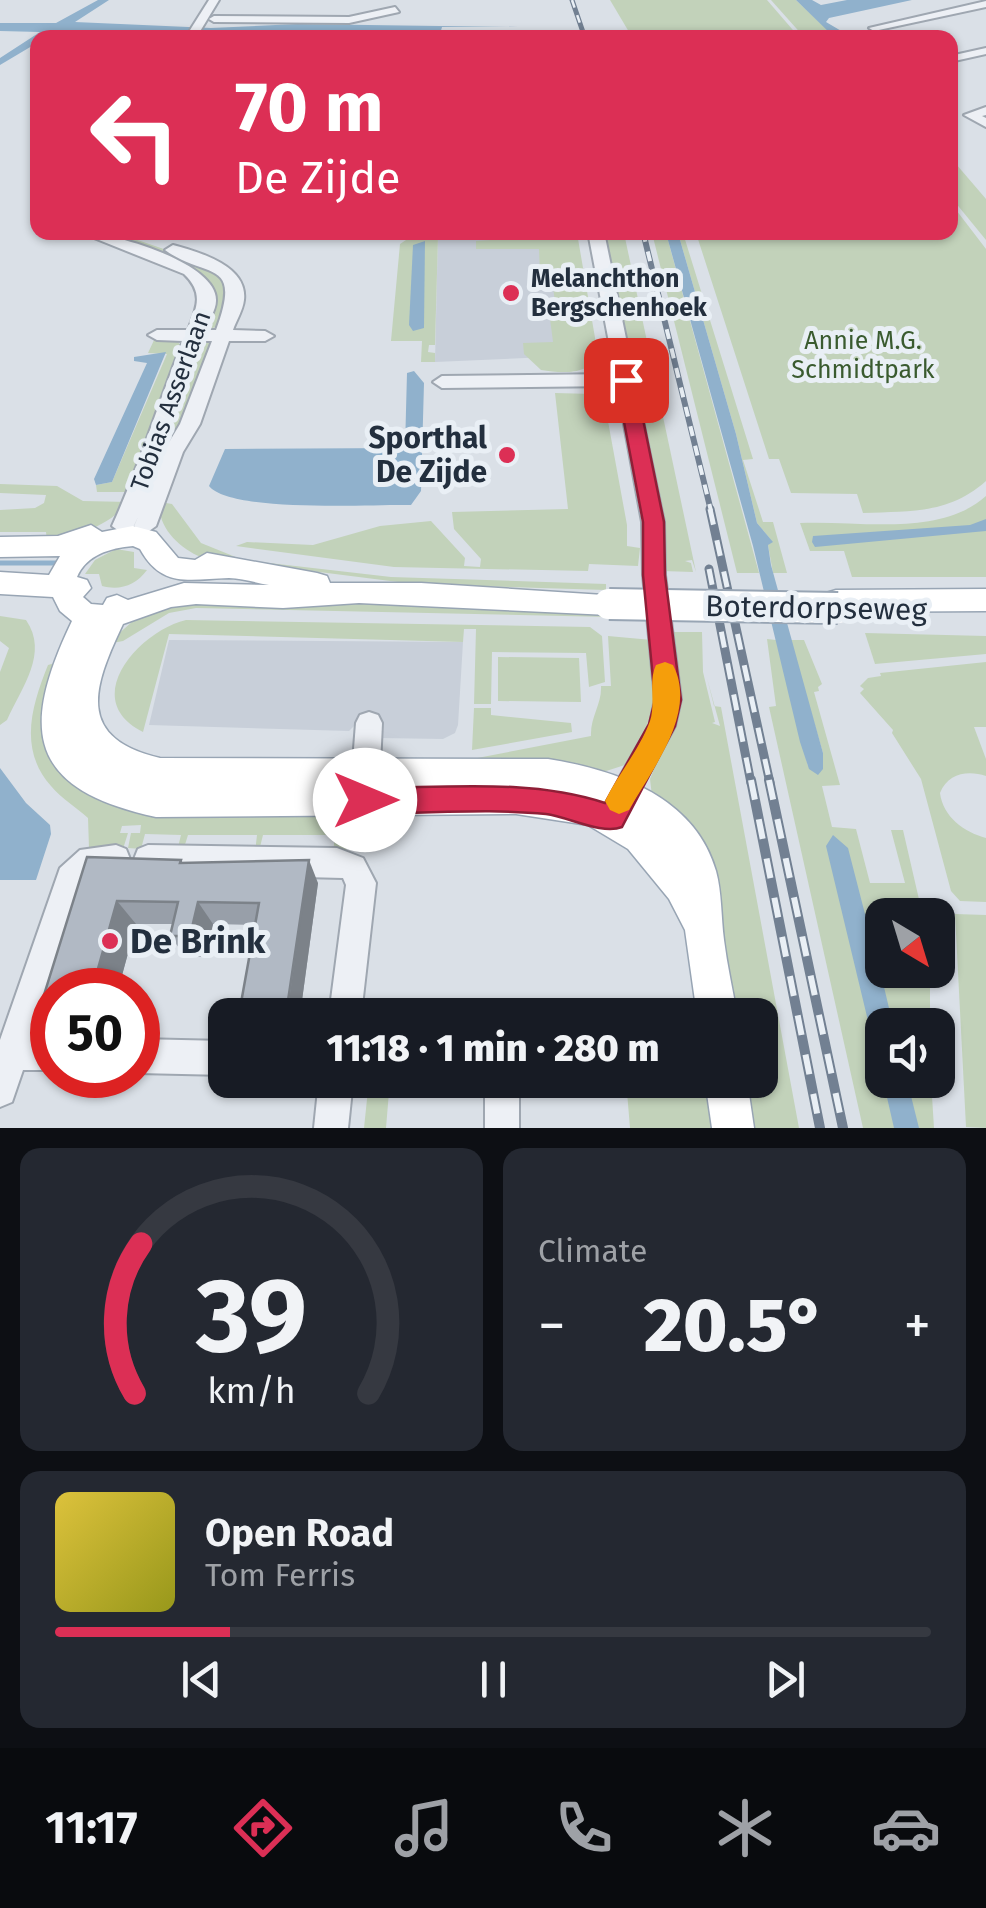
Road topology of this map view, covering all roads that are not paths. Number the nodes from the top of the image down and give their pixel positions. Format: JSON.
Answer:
{"nodes":[{"id":1,"x":214,"y":0,"type":"edge"},
{"id":2,"x":226,"y":0,"type":"edge"},
{"id":3,"x":986,"y":4,"type":"edge"},
{"id":4,"x":394,"y":10,"type":"dead end"},
{"id":5,"x":202,"y":30,"type":"edge"},
{"id":6,"x":203,"y":30,"type":"edge"},
{"id":7,"x":215,"y":30,"type":"edge"},
{"id":8,"x":879,"y":30,"type":"edge"},
{"id":9,"x":986,"y":51,"type":"edge"},
{"id":10,"x":958,"y":57,"type":"edge"},
{"id":11,"x":986,"y":110,"type":"edge"},
{"id":12,"x":986,"y":123,"type":"edge"},
{"id":13,"x":108,"y":240,"type":"edge"},
{"id":14,"x":144,"y":240,"type":"edge"},
{"id":15,"x":598,"y":240,"type":"edge"},
{"id":16,"x":157,"y":335,"type":"dead end"},
{"id":17,"x":195,"y":335,"type":"junction"},
{"id":18,"x":224,"y":336,"type":"junction"},
{"id":19,"x":264,"y":336,"type":"dead end"},
{"id":20,"x":626,"y":380,"type":"junction"},
{"id":21,"x":442,"y":382,"type":"dead end"},
{"id":22,"x":129,"y":529,"type":"junction"},
{"id":23,"x":0,"y":547,"type":"edge"},
{"id":24,"x":170,"y":560,"type":"junction"},
{"id":25,"x":0,"y":583,"type":"edge"},
{"id":26,"x":62,"y":584,"type":"junction"},
{"id":27,"x":353,"y":592,"type":"junction"},
{"id":28,"x":986,"y":600,"type":"edge"},
{"id":29,"x":837,"y":604,"type":"junction"},
{"id":30,"x":106,"y":612,"type":"junction"},
{"id":31,"x":986,"y":612,"type":"edge"},
{"id":32,"x":368,"y":723,"type":"dead end"},
{"id":33,"x":366,"y":787,"type":"junction"},
{"id":34,"x":617,"y":806,"type":"junction"},
{"id":35,"x":347,"y":998,"type":"edge"},
{"id":36,"x":714,"y":998,"type":"edge"},
{"id":37,"x":12,"y":1054,"type":"junction"},
{"id":38,"x":30,"y":1054,"type":"edge"},
{"id":39,"x":160,"y":1057,"type":"edge"},
{"id":40,"x":208,"y":1058,"type":"edge"},
{"id":41,"x":0,"y":1090,"type":"edge"},
{"id":42,"x":334,"y":1098,"type":"edge"},
{"id":43,"x":502,"y":1098,"type":"edge"},
{"id":44,"x":729,"y":1098,"type":"edge"},
{"id":45,"x":330,"y":1128,"type":"edge"},
{"id":46,"x":502,"y":1128,"type":"edge"},
{"id":47,"x":733,"y":1128,"type":"edge"}],
"edges":[{"from":1,"to":5,"type":"street"},
{"from":2,"to":6,"type":"street"},
{"from":3,"to":8,"type":"street"},
{"from":4,"to":7,"type":"street"},
{"from":9,"to":10,"type":"street"},
{"from":11,"to":12,"type":"street"},
{"from":13,"to":17,"type":"street","name":"Tobias Asserlaan"},
{"from":14,"to":18,"type":"street","name":"Tobias Asserlaan"},
{"from":15,"to":20,"type":"street"},
{"from":16,"to":17,"type":"street"},
{"from":17,"to":18,"type":"street"},
{"from":17,"to":22,"type":"street","name":"Tobias Asserlaan"},
{"from":18,"to":19,"type":"street"},
{"from":18,"to":22,"type":"street","name":"Tobias Asserlaan"},
{"from":20,"to":21,"type":"street"},
{"from":20,"to":34,"type":"street"},
{"from":22,"to":23,"type":"main road"},
{"from":22,"to":24,"type":"main road"},
{"from":22,"to":26,"type":"main road"},
{"from":24,"to":27,"type":"main road","name":"Boterdorpseweg"},
{"from":24,"to":30,"type":"main road"},
{"from":25,"to":26,"type":"main road"},
{"from":26,"to":30,"type":"main road"},
{"from":27,"to":29,"type":"main road","name":"Boterdorpseweg","bridge":true},
{"from":27,"to":30,"type":"main road","name":"Boterdorpseweg"},
{"from":28,"to":29,"type":"main road","name":"Boterdorpseweg"},
{"from":29,"to":31,"type":"main road","name":"Boterdorpseweg"},
{"from":30,"to":33,"type":"main road"},
{"from":32,"to":33,"type":"street"},
{"from":33,"to":34,"type":"main road"},
{"from":34,"to":36,"type":"main road"},
{"from":35,"to":37,"type":"street"},
{"from":37,"to":38,"type":"street"},
{"from":37,"to":41,"type":"street"},
{"from":39,"to":40,"type":"street"},
{"from":42,"to":45,"type":"street"},
{"from":43,"to":46,"type":"street"},
{"from":44,"to":47,"type":"main road"}]}
